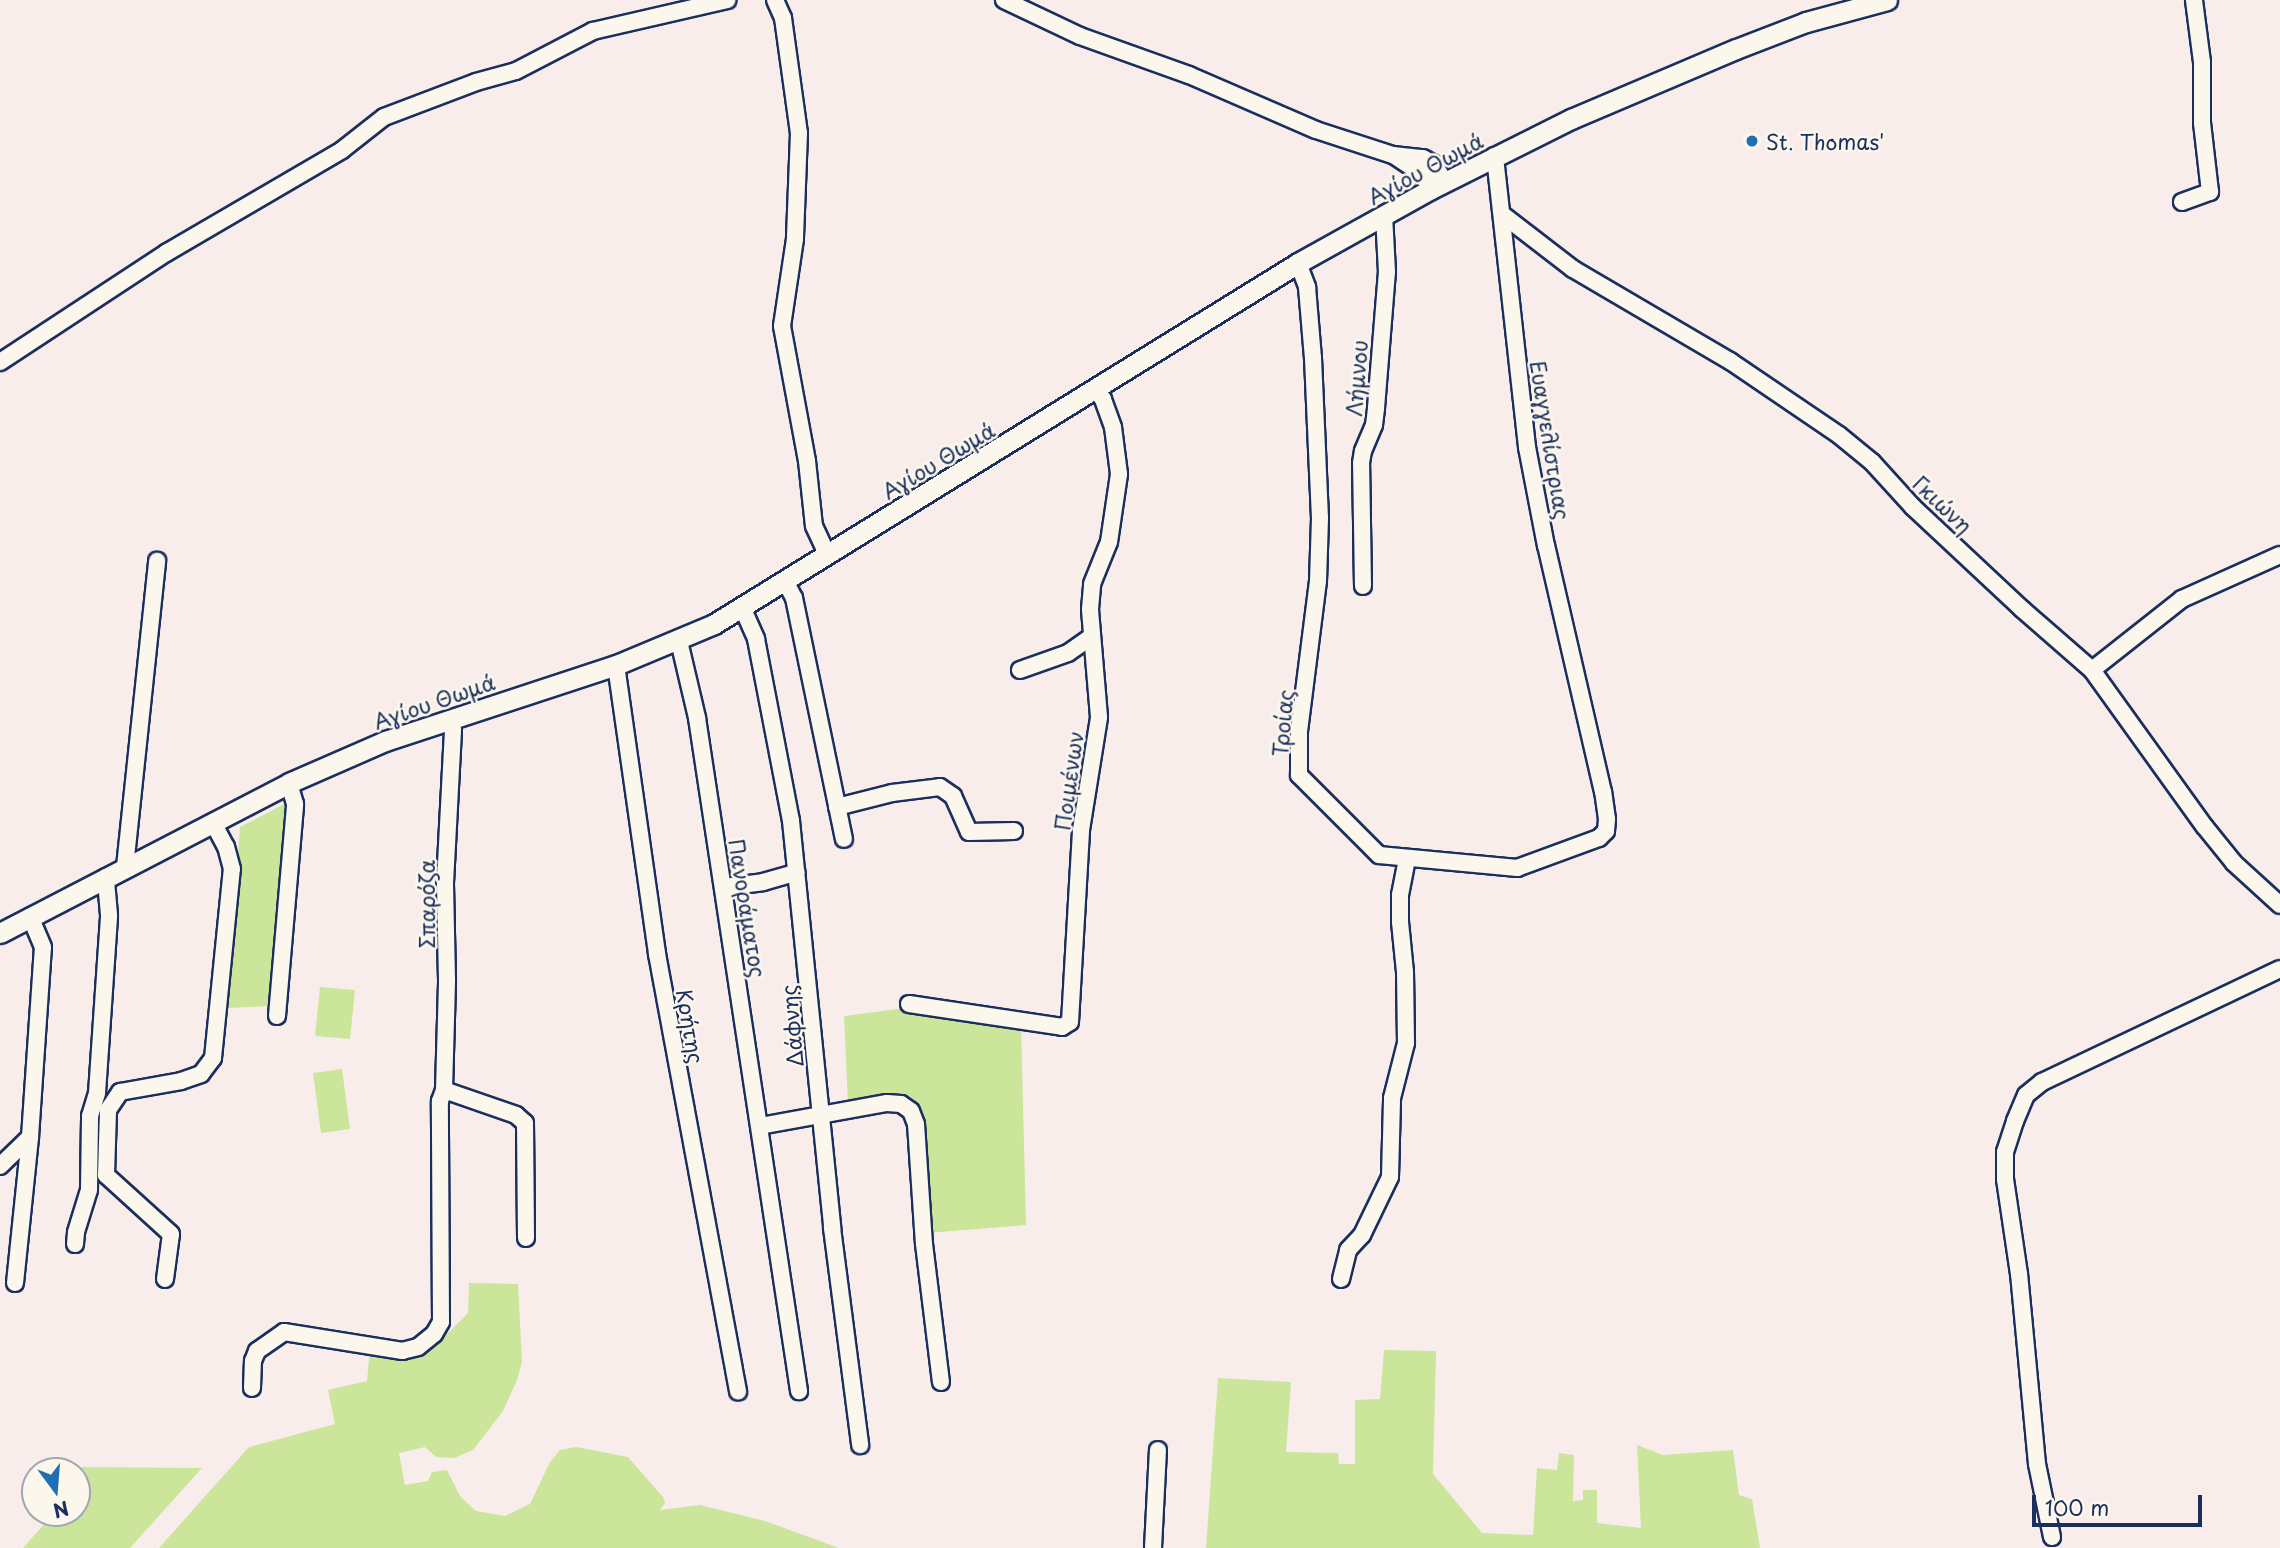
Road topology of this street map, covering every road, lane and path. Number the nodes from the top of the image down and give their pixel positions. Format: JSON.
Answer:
{"nodes":[{"id":1,"x":727,"y":0,"type":"edge"},
{"id":2,"x":775,"y":0,"type":"edge"},
{"id":3,"x":1004,"y":0,"type":"edge"},
{"id":4,"x":1887,"y":0,"type":"edge"},
{"id":5,"x":2194,"y":0,"type":"edge"},
{"id":6,"x":1494,"y":156,"type":"junction"},
{"id":7,"x":1438,"y":185,"type":"junction"},
{"id":8,"x":2182,"y":202,"type":"dead end"},
{"id":9,"x":1384,"y":215,"type":"junction"},
{"id":10,"x":1503,"y":215,"type":"junction"},
{"id":11,"x":1298,"y":263,"type":"junction"},
{"id":12,"x":0,"y":362,"type":"edge"},
{"id":13,"x":1096,"y":390,"type":"junction"},
{"id":14,"x":827,"y":554,"type":"junction"},
{"id":15,"x":2280,"y":555,"type":"edge"},
{"id":16,"x":157,"y":561,"type":"dead end"},
{"id":17,"x":785,"y":581,"type":"junction"},
{"id":18,"x":1363,"y":586,"type":"dead end"},
{"id":19,"x":741,"y":607,"type":"junction"},
{"id":20,"x":1092,"y":636,"type":"junction"},
{"id":21,"x":679,"y":640,"type":"junction"},
{"id":22,"x":616,"y":665,"type":"junction"},
{"id":23,"x":1020,"y":670,"type":"dead end"},
{"id":24,"x":2092,"y":670,"type":"junction"},
{"id":25,"x":450,"y":719,"type":"junction"},
{"id":26,"x":1589,"y":726,"type":"joint"},
{"id":27,"x":289,"y":783,"type":"junction"},
{"id":28,"x":837,"y":807,"type":"junction"},
{"id":29,"x":212,"y":823,"type":"junction"},
{"id":30,"x":1014,"y":831,"type":"dead end"},
{"id":31,"x":844,"y":839,"type":"dead end"},
{"id":32,"x":1407,"y":859,"type":"junction"},
{"id":33,"x":125,"y":867,"type":"junction"},
{"id":34,"x":797,"y":872,"type":"junction"},
{"id":35,"x":106,"y":877,"type":"junction"},
{"id":36,"x":724,"y":887,"type":"junction"},
{"id":37,"x":2280,"y":905,"type":"edge"},
{"id":38,"x":30,"y":917,"type":"junction"},
{"id":39,"x":0,"y":933,"type":"edge"},
{"id":40,"x":2280,"y":969,"type":"edge"},
{"id":41,"x":909,"y":1004,"type":"dead end"},
{"id":42,"x":277,"y":1016,"type":"dead end"},
{"id":43,"x":444,"y":1090,"type":"junction"},
{"id":44,"x":820,"y":1115,"type":"junction"},
{"id":45,"x":760,"y":1126,"type":"junction"},
{"id":46,"x":30,"y":1137,"type":"junction"},
{"id":47,"x":0,"y":1166,"type":"edge"},
{"id":48,"x":526,"y":1238,"type":"dead end"},
{"id":49,"x":75,"y":1244,"type":"dead end"},
{"id":50,"x":165,"y":1279,"type":"dead end"},
{"id":51,"x":1341,"y":1279,"type":"dead end"},
{"id":52,"x":15,"y":1283,"type":"dead end"},
{"id":53,"x":942,"y":1382,"type":"dead end"},
{"id":54,"x":252,"y":1388,"type":"dead end"},
{"id":55,"x":799,"y":1391,"type":"dead end"},
{"id":56,"x":738,"y":1392,"type":"dead end"},
{"id":57,"x":860,"y":1445,"type":"dead end"},
{"id":58,"x":1158,"y":1450,"type":"dead end"},
{"id":59,"x":2052,"y":1536,"type":"dead end"},
{"id":60,"x":1153,"y":1548,"type":"edge"}],
"edges":[{"from":1,"to":12,"type":"street"},
{"from":2,"to":14,"type":"street"},
{"from":3,"to":7,"type":"street"},
{"from":4,"to":6,"type":"main road","name":"Αγίου Θωμά"},
{"from":5,"to":8,"type":"street"},
{"from":6,"to":7,"type":"main road","name":"Αγίου Θωμά"},
{"from":6,"to":10,"type":"street","name":"Ευαγγελίστριας"},
{"from":7,"to":9,"type":"main road","name":"Αγίου Θωμά"},
{"from":9,"to":11,"type":"main road","name":"Αγίου Θωμά"},
{"from":9,"to":18,"type":"street","name":"Λήμνου"},
{"from":10,"to":24,"type":"street","name":"Γκιώνη"},
{"from":10,"to":26,"type":"street","name":"Ευαγγελίστριας"},
{"from":11,"to":13,"type":"main road","name":"Αγίου Θωμά"},
{"from":11,"to":32,"type":"street","name":"Τροίας"},
{"from":13,"to":14,"type":"main road","name":"Αγίου Θωμά"},
{"from":13,"to":20,"type":"street","name":"Ποιμένων"},
{"from":14,"to":17,"type":"main road","name":"Αγίου Θωμά"},
{"from":15,"to":24,"type":"street"},
{"from":16,"to":33,"type":"street"},
{"from":17,"to":19,"type":"main road","name":"Αγίου Θωμά"},
{"from":17,"to":28,"type":"street"},
{"from":19,"to":21,"type":"main road","name":"Αγίου Θωμά"},
{"from":19,"to":34,"type":"street","name":"Δάφνης"},
{"from":20,"to":23,"type":"street"},
{"from":20,"to":41,"type":"street","name":"Ποιμένων"},
{"from":21,"to":22,"type":"main road","name":"Αγίου Θωμά"},
{"from":21,"to":36,"type":"street","name":"Πανοράματος"},
{"from":22,"to":25,"type":"main road","name":"Αγίου Θωμά"},
{"from":22,"to":56,"type":"street","name":"Κρήτης"},
{"from":24,"to":37,"type":"street","name":"Γκιώνη"},
{"from":25,"to":27,"type":"main road","name":"Αγίου Θωμά"},
{"from":25,"to":43,"type":"street","name":"Σπαρόζα"},
{"from":26,"to":32,"type":"street","name":"Τροίας"},
{"from":27,"to":29,"type":"main road","name":"Αγίου Θωμά"},
{"from":27,"to":42,"type":"street"},
{"from":28,"to":30,"type":"street"},
{"from":28,"to":31,"type":"street"},
{"from":29,"to":33,"type":"main road","name":"Αγίου Θωμά"},
{"from":29,"to":50,"type":"street"},
{"from":32,"to":51,"type":"street"},
{"from":33,"to":35,"type":"main road","name":"Αγίου Θωμά"},
{"from":34,"to":36,"type":"street"},
{"from":34,"to":44,"type":"street","name":"Δάφνης"},
{"from":35,"to":38,"type":"main road","name":"Αγίου Θωμά"},
{"from":35,"to":49,"type":"street"},
{"from":36,"to":45,"type":"street","name":"Πανοράματος"},
{"from":38,"to":39,"type":"main road","name":"Αγίου Θωμά"},
{"from":38,"to":46,"type":"street"},
{"from":40,"to":59,"type":"street"},
{"from":43,"to":48,"type":"street"},
{"from":43,"to":54,"type":"street","name":"Σπαρόζα"},
{"from":44,"to":45,"type":"street"},
{"from":44,"to":53,"type":"street"},
{"from":44,"to":57,"type":"street","name":"Δάφνης"},
{"from":45,"to":55,"type":"street","name":"Πανοράματος"},
{"from":46,"to":47,"type":"street"},
{"from":46,"to":52,"type":"street"},
{"from":58,"to":60,"type":"street"}]}
